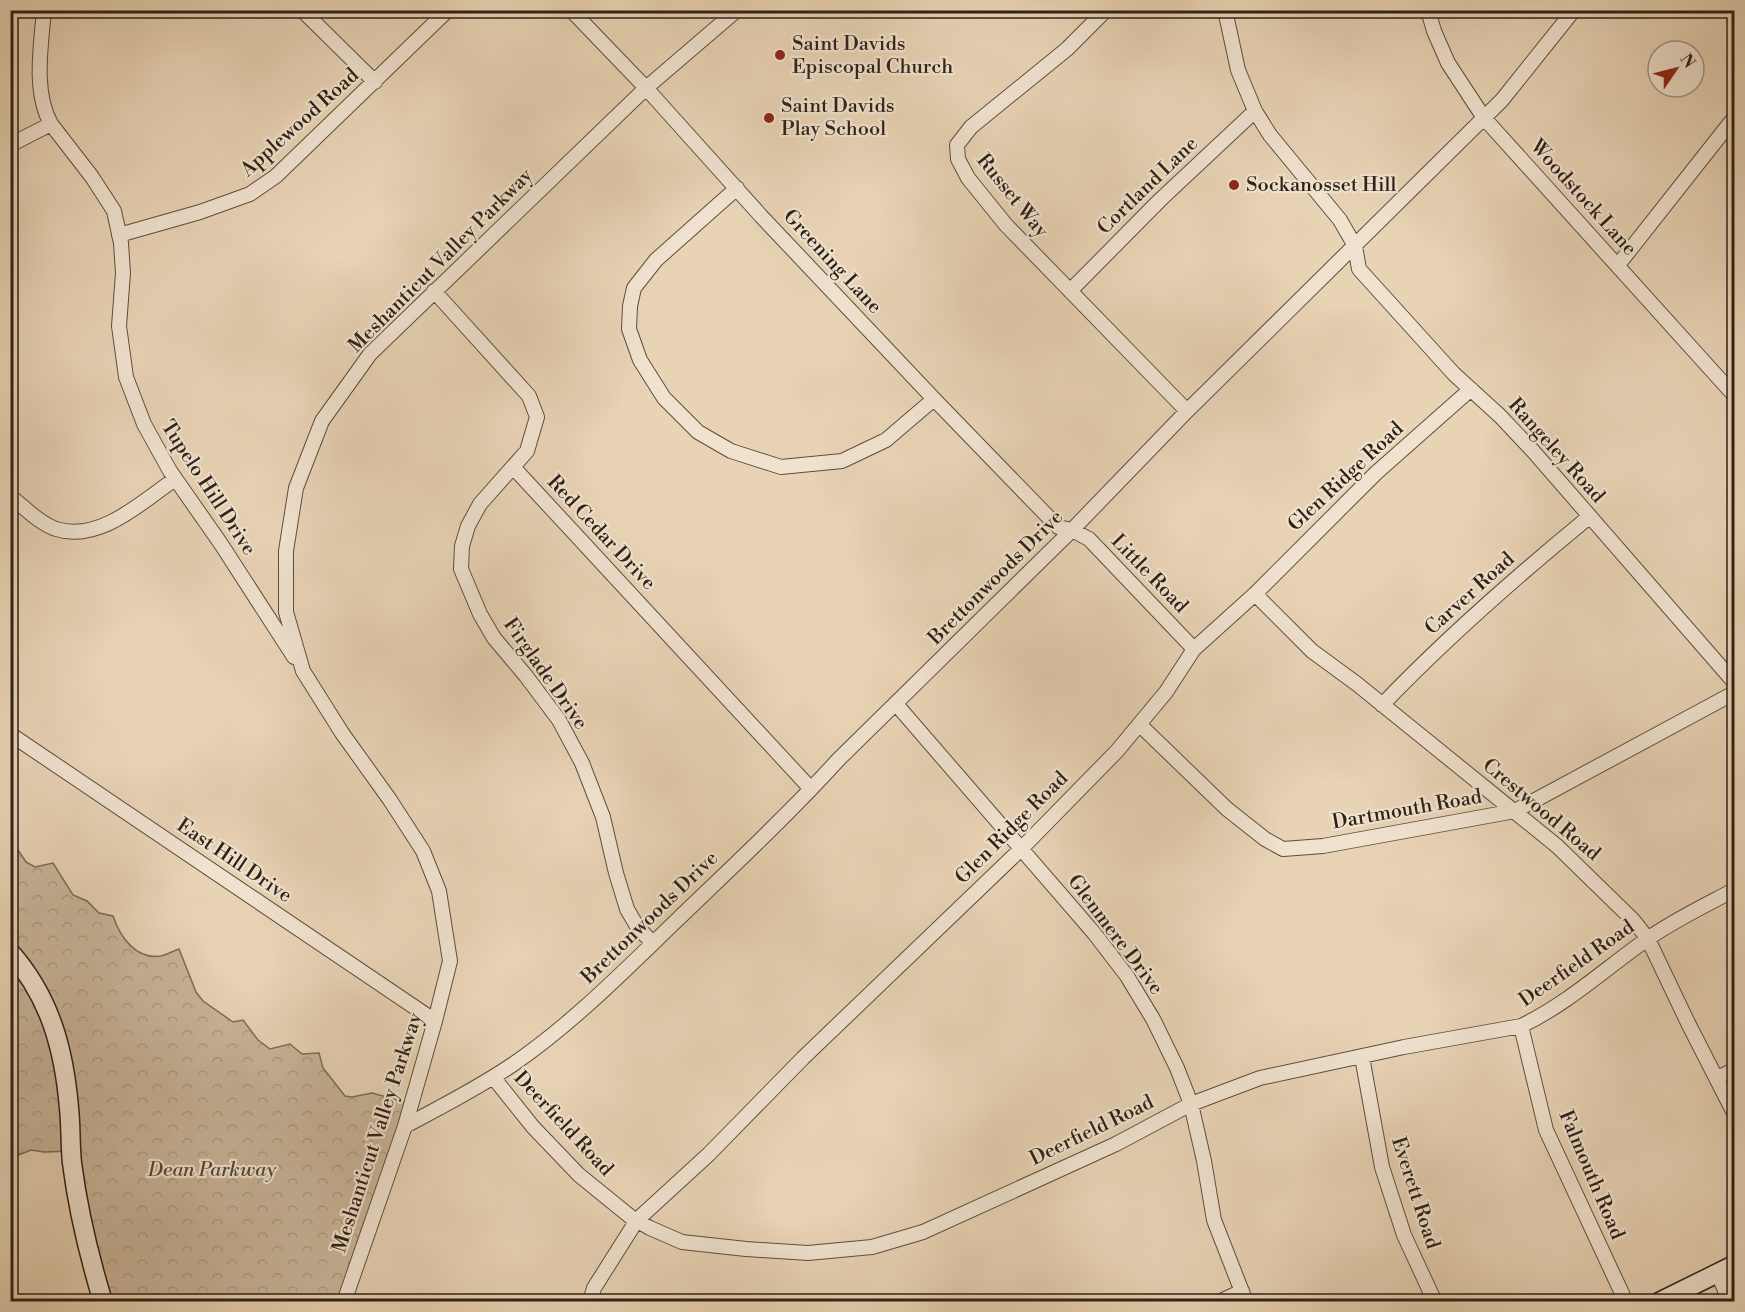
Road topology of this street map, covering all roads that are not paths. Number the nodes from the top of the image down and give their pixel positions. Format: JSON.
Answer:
{"nodes":[{"id":1,"x":44,"y":10,"type":"edge"},
{"id":2,"x":302,"y":10,"type":"edge"},
{"id":3,"x":448,"y":10,"type":"edge"},
{"id":4,"x":571,"y":10,"type":"edge"},
{"id":5,"x":737,"y":10,"type":"edge"},
{"id":6,"x":1106,"y":10,"type":"edge"},
{"id":7,"x":1225,"y":10,"type":"edge"},
{"id":8,"x":1428,"y":10,"type":"edge"},
{"id":9,"x":1574,"y":10,"type":"edge"},
{"id":10,"x":375,"y":82,"type":"junction"},
{"id":11,"x":646,"y":88,"type":"junction"},
{"id":12,"x":1255,"y":111,"type":"junction"},
{"id":13,"x":1484,"y":118,"type":"junction"},
{"id":14,"x":1734,"y":118,"type":"edge"},
{"id":15,"x":51,"y":124,"type":"junction"},
{"id":16,"x":10,"y":145,"type":"edge"},
{"id":17,"x":737,"y":188,"type":"junction"},
{"id":18,"x":119,"y":236,"type":"junction"},
{"id":19,"x":1355,"y":246,"type":"junction"},
{"id":20,"x":1618,"y":265,"type":"junction"},
{"id":21,"x":434,"y":291,"type":"junction"},
{"id":22,"x":1070,"y":291,"type":"junction"},
{"id":23,"x":1471,"y":389,"type":"junction"},
{"id":24,"x":1734,"y":395,"type":"edge"},
{"id":25,"x":934,"y":399,"type":"junction"},
{"id":26,"x":1187,"y":411,"type":"junction"},
{"id":27,"x":513,"y":467,"type":"junction"},
{"id":28,"x":175,"y":478,"type":"junction"},
{"id":29,"x":10,"y":496,"type":"edge"},
{"id":30,"x":1589,"y":517,"type":"junction"},
{"id":31,"x":1071,"y":530,"type":"junction"},
{"id":32,"x":1254,"y":594,"type":"junction"},
{"id":33,"x":1194,"y":649,"type":"junction"},
{"id":34,"x":303,"y":671,"type":"junction"},
{"id":35,"x":1734,"y":682,"type":"edge"},
{"id":36,"x":1734,"y":693,"type":"edge"},
{"id":37,"x":896,"y":704,"type":"junction"},
{"id":38,"x":1382,"y":705,"type":"junction"},
{"id":39,"x":1140,"y":724,"type":"junction"},
{"id":40,"x":10,"y":734,"type":"edge"},
{"id":41,"x":811,"y":789,"type":"junction"},
{"id":42,"x":1515,"y":811,"type":"junction"},
{"id":43,"x":1022,"y":848,"type":"junction"},
{"id":44,"x":1734,"y":890,"type":"edge"},
{"id":45,"x":1648,"y":939,"type":"junction"},
{"id":46,"x":653,"y":943,"type":"junction"},
{"id":47,"x":10,"y":952,"type":"edge"},
{"id":48,"x":435,"y":1021,"type":"junction"},
{"id":49,"x":1521,"y":1026,"type":"junction"},
{"id":50,"x":1362,"y":1057,"type":"junction"},
{"id":51,"x":1734,"y":1070,"type":"edge"},
{"id":52,"x":493,"y":1077,"type":"junction"},
{"id":53,"x":1717,"y":1078,"type":"junction"},
{"id":54,"x":1191,"y":1104,"type":"junction"},
{"id":55,"x":1734,"y":1113,"type":"edge"},
{"id":56,"x":405,"y":1126,"type":"junction"},
{"id":57,"x":637,"y":1220,"type":"junction"},
{"id":58,"x":1734,"y":1265,"type":"edge"},
{"id":59,"x":1718,"y":1274,"type":"junction"},
{"id":60,"x":1244,"y":1296,"type":"edge"},
{"id":61,"x":103,"y":1302,"type":"edge"},
{"id":62,"x":344,"y":1302,"type":"edge"},
{"id":63,"x":590,"y":1302,"type":"edge"},
{"id":64,"x":1219,"y":1302,"type":"edge"},
{"id":65,"x":1435,"y":1302,"type":"edge"},
{"id":66,"x":1626,"y":1302,"type":"edge"},
{"id":67,"x":1659,"y":1302,"type":"edge"},
{"id":68,"x":1730,"y":1302,"type":"edge"}],
"edges":[{"from":1,"to":15,"type":"street","name":"Tupelo Hill Drive"},
{"from":2,"to":10,"type":"street"},
{"from":3,"to":10,"type":"street","name":"Applewood Road"},
{"from":4,"to":11,"type":"street","name":"Greening Lane"},
{"from":5,"to":11,"type":"street","name":"Meshanticut Valley Parkway"},
{"from":6,"to":22,"type":"street","name":"Russet Way"},
{"from":7,"to":12,"type":"street","name":"Rangeley Road"},
{"from":8,"to":13,"type":"street","name":"Woodstock Lane"},
{"from":9,"to":13,"type":"street","name":"Brettonwoods Drive"},
{"from":10,"to":18,"type":"street","name":"Applewood Road"},
{"from":11,"to":17,"type":"street","name":"Greening Lane"},
{"from":11,"to":21,"type":"street","name":"Meshanticut Valley Parkway"},
{"from":12,"to":19,"type":"street","name":"Rangeley Road"},
{"from":12,"to":22,"type":"street","name":"Cortland Lane"},
{"from":13,"to":19,"type":"street","name":"Brettonwoods Drive"},
{"from":13,"to":20,"type":"street","name":"Woodstock Lane"},
{"from":14,"to":20,"type":"street"},
{"from":15,"to":16,"type":"street"},
{"from":15,"to":18,"type":"street","name":"Tupelo Hill Drive"},
{"from":17,"to":25,"type":"street","name":"Greening Lane"},
{"from":17,"to":25,"type":"street"},
{"from":18,"to":28,"type":"street","name":"Tupelo Hill Drive"},
{"from":19,"to":23,"type":"street","name":"Rangeley Road"},
{"from":19,"to":26,"type":"street","name":"Brettonwoods Drive"},
{"from":20,"to":24,"type":"street","name":"Woodstock Lane"},
{"from":21,"to":27,"type":"street"},
{"from":21,"to":34,"type":"street","name":"Meshanticut Valley Parkway"},
{"from":22,"to":26,"type":"street","name":"Russet Way"},
{"from":23,"to":30,"type":"street","name":"Rangeley Road"},
{"from":23,"to":32,"type":"street","name":"Glen Ridge Road"},
{"from":25,"to":31,"type":"street","name":"Greening Lane"},
{"from":26,"to":31,"type":"street","name":"Brettonwoods Drive"},
{"from":27,"to":41,"type":"street","name":"Red Cedar Drive"},
{"from":27,"to":46,"type":"street","name":"Firglade Drive"},
{"from":28,"to":29,"type":"street"},
{"from":28,"to":34,"type":"street","name":"Tupelo Hill Drive"},
{"from":30,"to":35,"type":"street","name":"Rangeley Road"},
{"from":30,"to":38,"type":"street","name":"Carver Road"},
{"from":31,"to":33,"type":"street","name":"Little Road"},
{"from":31,"to":37,"type":"street","name":"Brettonwoods Drive"},
{"from":32,"to":33,"type":"street","name":"Glen Ridge Road"},
{"from":32,"to":38,"type":"street","name":"Crestwood Road"},
{"from":33,"to":39,"type":"street","name":"Glen Ridge Road"},
{"from":34,"to":48,"type":"street","name":"Meshanticut Valley Parkway"},
{"from":36,"to":42,"type":"street","name":"Dartmouth Road"},
{"from":37,"to":41,"type":"street","name":"Brettonwoods Drive"},
{"from":37,"to":43,"type":"street","name":"Glenmere Drive"},
{"from":38,"to":42,"type":"street","name":"Crestwood Road"},
{"from":39,"to":42,"type":"street","name":"Dartmouth Road"},
{"from":39,"to":43,"type":"street","name":"Glen Ridge Road"},
{"from":40,"to":48,"type":"street","name":"East Hill Drive"},
{"from":41,"to":46,"type":"street","name":"Brettonwoods Drive"},
{"from":42,"to":45,"type":"street","name":"Crestwood Road"},
{"from":43,"to":54,"type":"street","name":"Glenmere Drive"},
{"from":43,"to":57,"type":"street","name":"Glen Ridge Road"},
{"from":44,"to":45,"type":"street","name":"Deerfield Road"},
{"from":45,"to":49,"type":"street","name":"Deerfield Road"},
{"from":45,"to":53,"type":"street","name":"Crestwood Road"},
{"from":46,"to":52,"type":"street","name":"Brettonwoods Drive"},
{"from":47,"to":61,"type":"main road"},
{"from":48,"to":56,"type":"street","name":"Meshanticut Valley Parkway"},
{"from":49,"to":50,"type":"street","name":"Deerfield Road"},
{"from":49,"to":66,"type":"street","name":"Falmouth Road"},
{"from":50,"to":54,"type":"street","name":"Deerfield Road"},
{"from":50,"to":65,"type":"street","name":"Everett Road"},
{"from":51,"to":53,"type":"street"},
{"from":52,"to":56,"type":"street","name":"Brettonwoods Drive"},
{"from":52,"to":57,"type":"street","name":"Deerfield Road"},
{"from":53,"to":55,"type":"street","name":"Crestwood Road"},
{"from":54,"to":57,"type":"street","name":"Deerfield Road"},
{"from":54,"to":60,"type":"street","name":"Glenmere Drive"},
{"from":56,"to":62,"type":"street","name":"Meshanticut Valley Parkway"},
{"from":57,"to":63,"type":"street","name":"Glen Ridge Road"},
{"from":58,"to":59,"type":"main road"},
{"from":59,"to":67,"type":"main road"},
{"from":59,"to":68,"type":"street"},
{"from":60,"to":64,"type":"street"}]}
